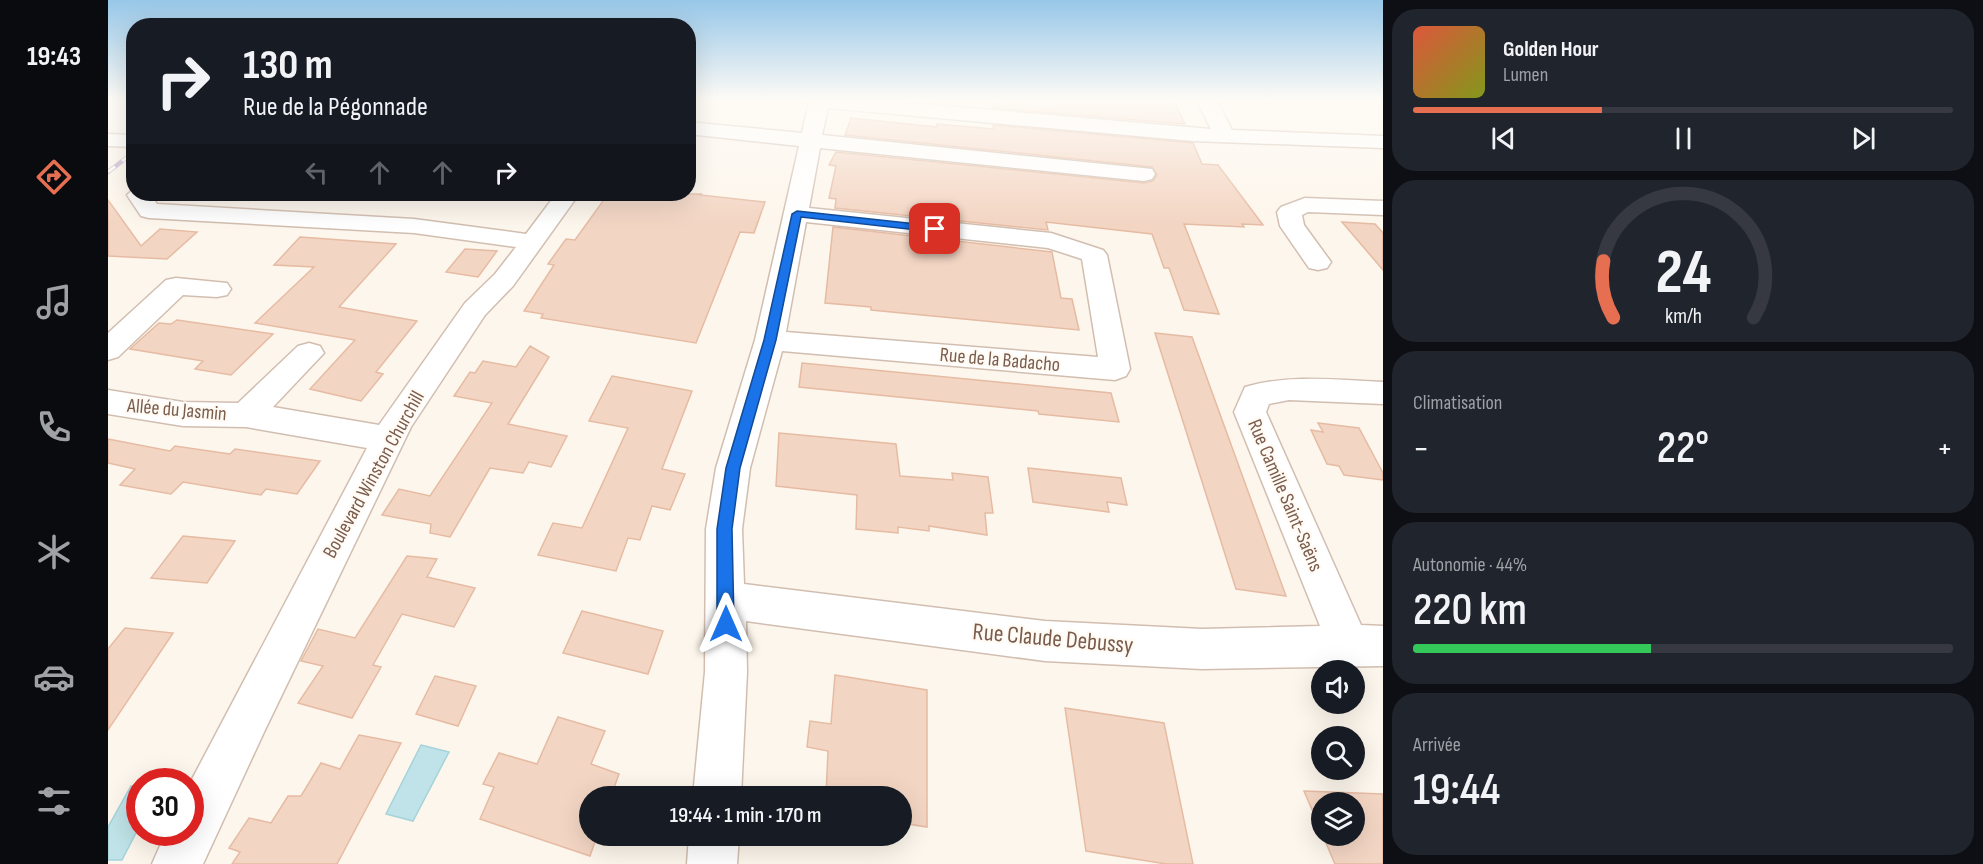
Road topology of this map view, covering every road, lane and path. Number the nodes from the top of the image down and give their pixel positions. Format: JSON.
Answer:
{"nodes":[{"id":1,"x":811,"y":141,"type":"edge"},
{"id":2,"x":833,"y":141,"type":"edge"},
{"id":3,"x":1362,"y":141,"type":"edge"},
{"id":4,"x":1383,"y":142,"type":"edge"},
{"id":5,"x":1144,"y":174,"type":"dead end"},
{"id":6,"x":143,"y":201,"type":"edge"},
{"id":7,"x":562,"y":201,"type":"edge"},
{"id":8,"x":1383,"y":208,"type":"edge"},
{"id":9,"x":797,"y":214,"type":"junction"},
{"id":10,"x":533,"y":242,"type":"junction"},
{"id":11,"x":1318,"y":262,"type":"dead end"},
{"id":12,"x":217,"y":289,"type":"dead end"},
{"id":13,"x":770,"y":340,"type":"junction"},
{"id":14,"x":108,"y":350,"type":"edge"},
{"id":15,"x":309,"y":354,"type":"dead end"},
{"id":16,"x":1383,"y":393,"type":"edge"},
{"id":17,"x":108,"y":402,"type":"edge"},
{"id":18,"x":246,"y":415,"type":"junction"},
{"id":19,"x":388,"y":439,"type":"junction"},
{"id":20,"x":725,"y":600,"type":"junction"},
{"id":21,"x":1366,"y":646,"type":"edge"},
{"id":22,"x":718,"y":786,"type":"edge"},
{"id":23,"x":713,"y":846,"type":"edge"},
{"id":24,"x":177,"y":864,"type":"edge"},
{"id":25,"x":712,"y":864,"type":"edge"}],
"edges":[{"from":1,"to":9,"type":"street"},
{"from":2,"to":5,"type":"street"},
{"from":3,"to":4,"type":"street"},
{"from":6,"to":10,"type":"street"},
{"from":7,"to":10,"type":"street","name":"Boulevard Winston Churchill"},
{"from":8,"to":11,"type":"street"},
{"from":9,"to":13,"type":"street"},
{"from":9,"to":13,"type":"street","name":"Rue de la Badacho"},
{"from":10,"to":19,"type":"street","name":"Boulevard Winston Churchill"},
{"from":12,"to":14,"type":"street"},
{"from":13,"to":20,"type":"street"},
{"from":15,"to":18,"type":"street","name":"Allée du Jasmin"},
{"from":16,"to":21,"type":"street","name":"Rue Camille Saint-Saëns"},
{"from":17,"to":18,"type":"street","name":"Allée du Jasmin"},
{"from":18,"to":19,"type":"street","name":"Allée du Jasmin"},
{"from":19,"to":24,"type":"street","name":"Boulevard Winston Churchill"},
{"from":20,"to":21,"type":"street","name":"Rue Claude Debussy"},
{"from":20,"to":22,"type":"street"},
{"from":23,"to":25,"type":"street"}]}
